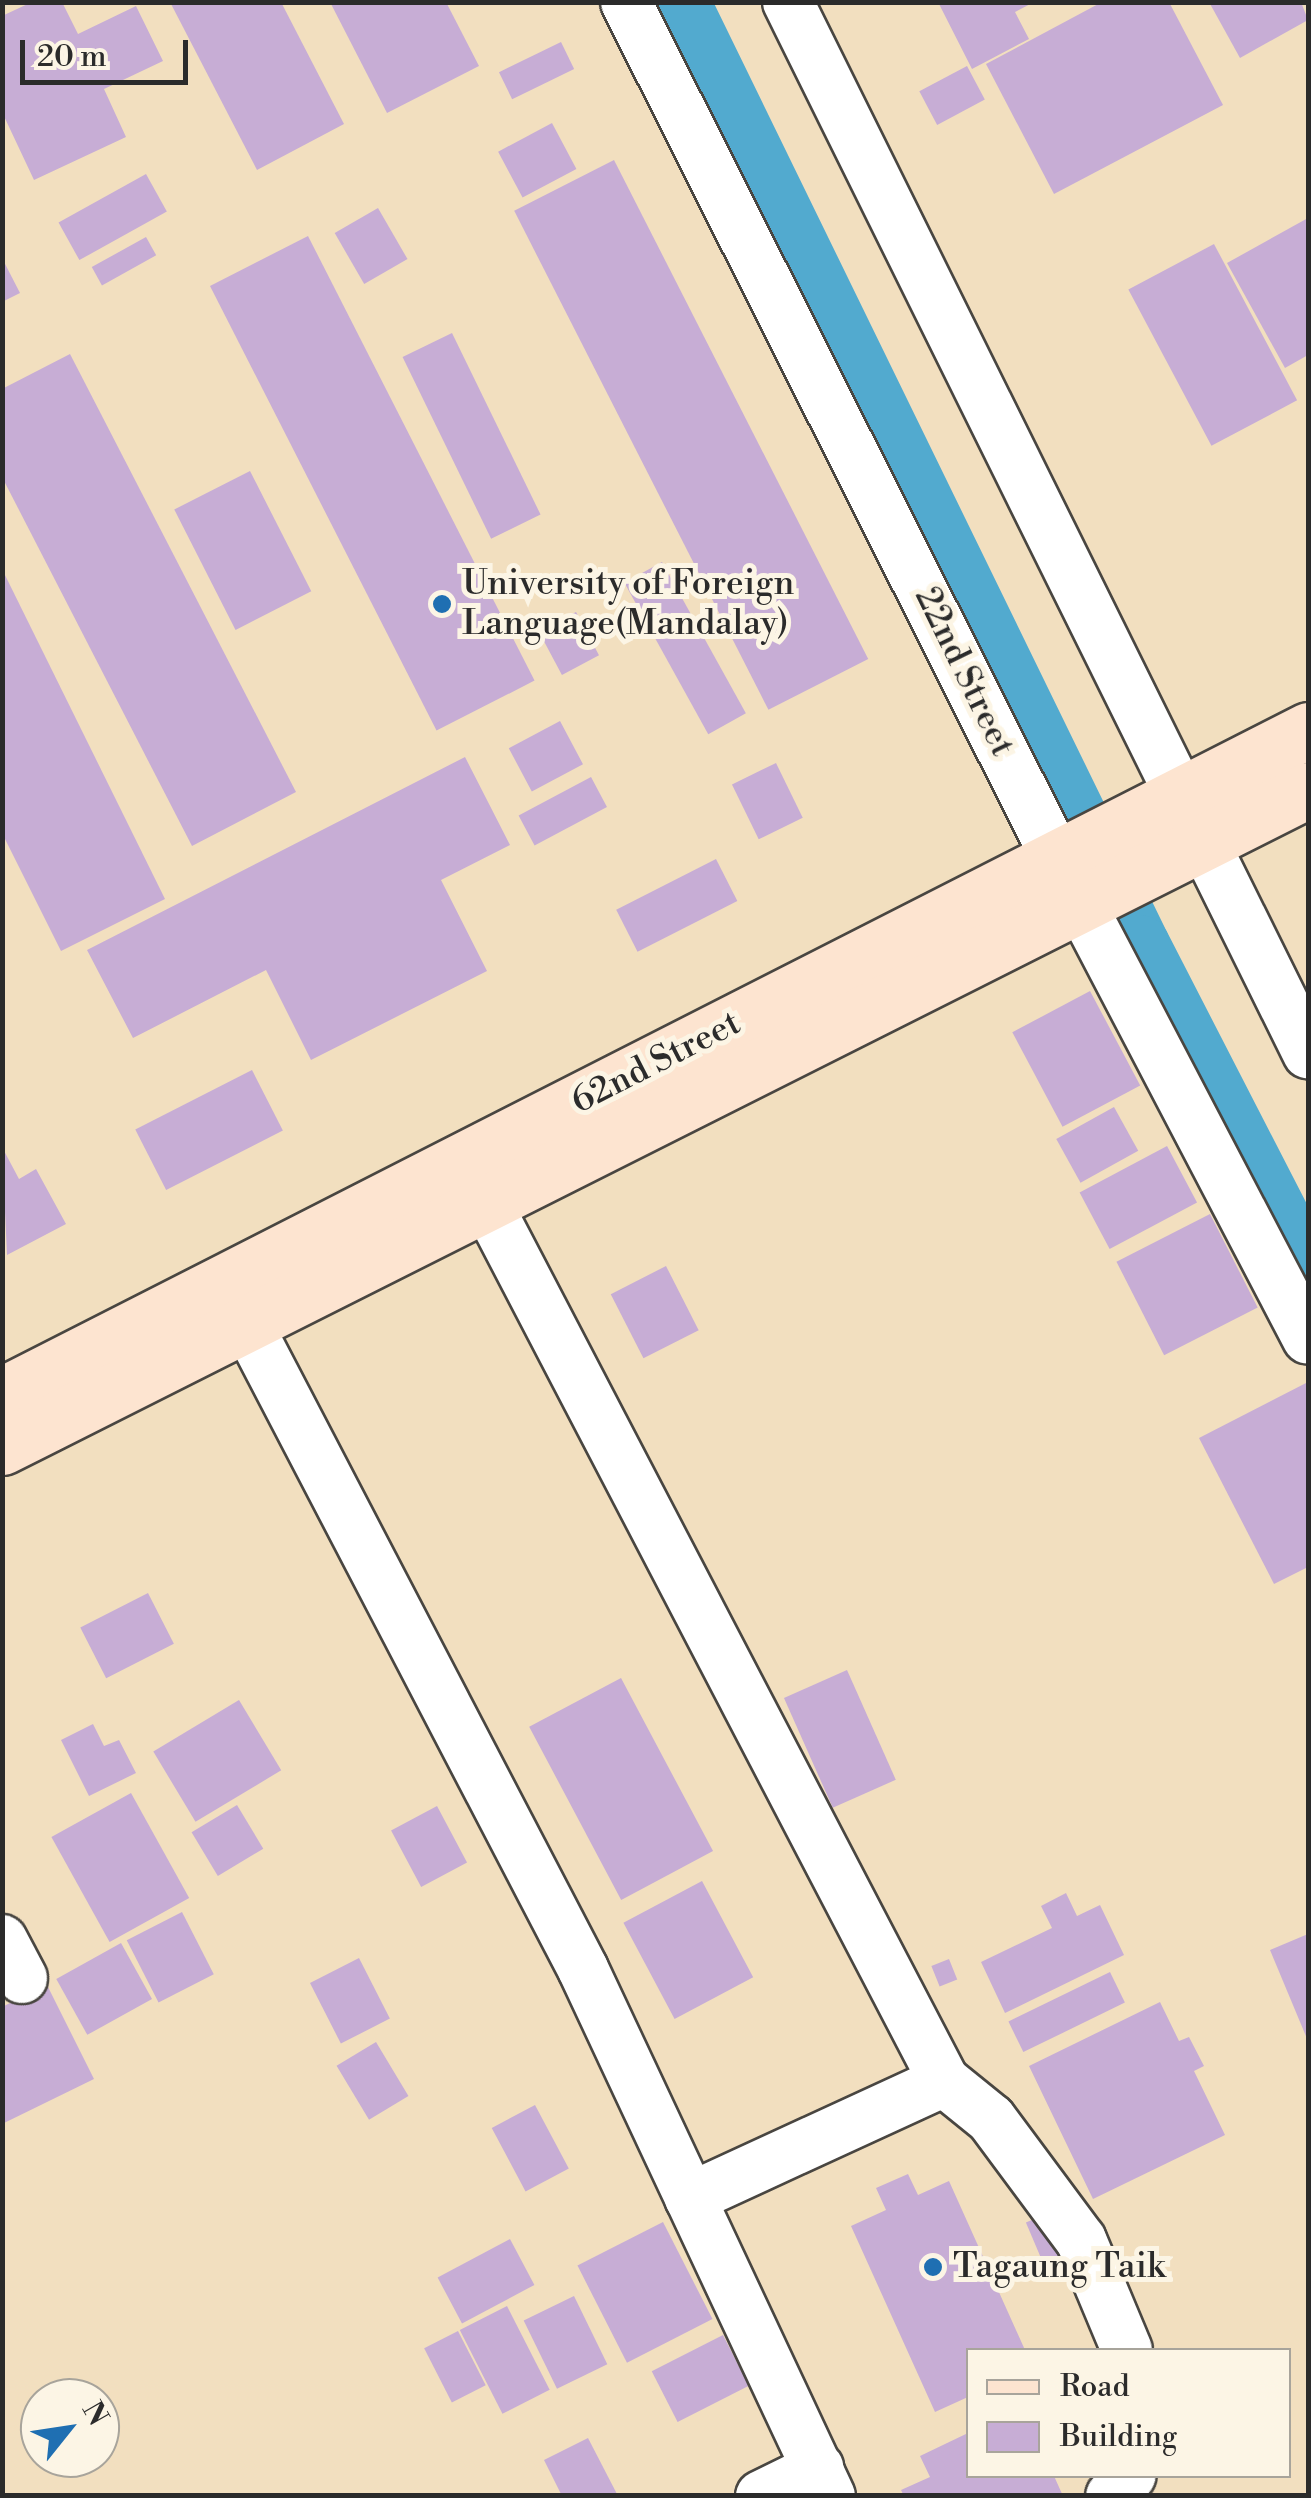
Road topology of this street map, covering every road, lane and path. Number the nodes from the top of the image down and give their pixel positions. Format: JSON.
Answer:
{"nodes":[{"id":1,"x":626,"y":2,"type":"edge"},
{"id":2,"x":788,"y":2,"type":"edge"},
{"id":3,"x":1308,"y":730,"type":"edge"},
{"id":4,"x":1308,"y":790,"type":"edge"},
{"id":5,"x":1186,"y":822,"type":"junction"},
{"id":6,"x":1078,"y":878,"type":"junction"},
{"id":7,"x":1308,"y":1053,"type":"edge"},
{"id":8,"x":475,"y":1182,"type":"junction"},
{"id":9,"x":247,"y":1324,"type":"junction"},
{"id":10,"x":1308,"y":1339,"type":"edge"},
{"id":11,"x":2,"y":1396,"type":"edge"},
{"id":12,"x":2,"y":1447,"type":"edge"},
{"id":13,"x":944,"y":2081,"type":"junction"},
{"id":14,"x":690,"y":2198,"type":"junction"},
{"id":15,"x":1127,"y":2348,"type":"edge"},
{"id":16,"x":824,"y":2482,"type":"edge"},
{"id":17,"x":761,"y":2496,"type":"edge"}],
"edges":[{"from":1,"to":6,"type":"street","name":"22nd Street"},
{"from":2,"to":5,"type":"street"},
{"from":3,"to":5,"type":"main road","name":"62nd Street"},
{"from":4,"to":5,"type":"main road","name":"62nd Street"},
{"from":5,"to":6,"type":"main road","name":"62nd Street"},
{"from":5,"to":7,"type":"street"},
{"from":6,"to":8,"type":"main road","name":"62nd Street"},
{"from":6,"to":10,"type":"street","name":"22nd Street"},
{"from":8,"to":9,"type":"main road","name":"62nd Street"},
{"from":8,"to":11,"type":"main road","name":"62nd Street"},
{"from":8,"to":13,"type":"street"},
{"from":9,"to":12,"type":"main road","name":"62nd Street"},
{"from":9,"to":14,"type":"street"},
{"from":13,"to":14,"type":"street"},
{"from":13,"to":15,"type":"street"},
{"from":14,"to":16,"type":"street"},
{"from":16,"to":17,"type":"street"}]}
